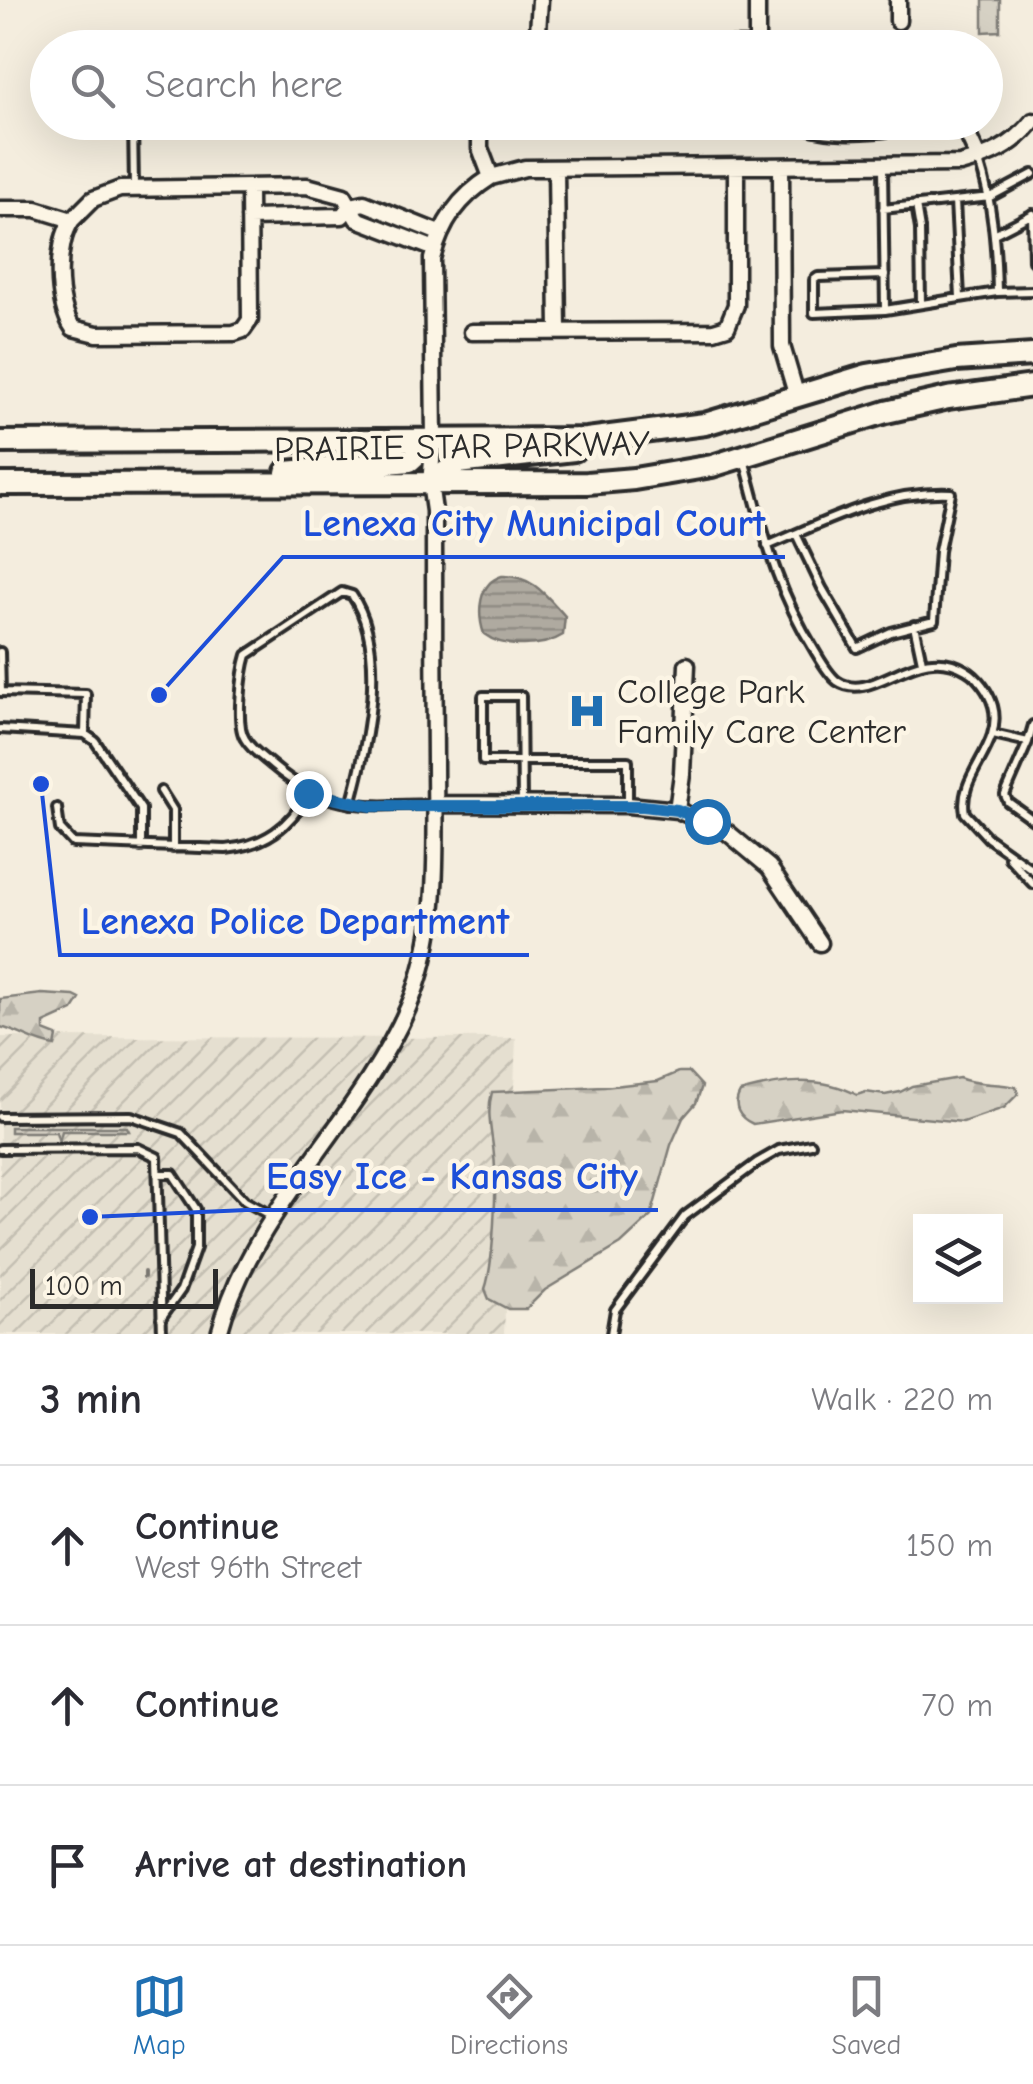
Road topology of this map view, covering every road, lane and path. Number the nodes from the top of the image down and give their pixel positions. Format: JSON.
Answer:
{"nodes":[{"id":1,"x":540,"y":0,"type":"edge"},
{"id":2,"x":757,"y":0,"type":"edge"},
{"id":3,"x":898,"y":0,"type":"edge"},
{"id":4,"x":898,"y":21,"type":"dead end"},
{"id":5,"x":539,"y":30,"type":"edge"},
{"id":6,"x":757,"y":30,"type":"edge"},
{"id":7,"x":1032,"y":125,"type":"edge"},
{"id":8,"x":134,"y":140,"type":"edge"},
{"id":9,"x":480,"y":140,"type":"edge"},
{"id":10,"x":970,"y":140,"type":"edge"},
{"id":11,"x":979,"y":160,"type":"junction"},
{"id":12,"x":736,"y":167,"type":"junction"},
{"id":13,"x":781,"y":167,"type":"junction"},
{"id":14,"x":883,"y":167,"type":"junction"},
{"id":15,"x":556,"y":168,"type":"junction"},
{"id":16,"x":1033,"y":174,"type":"edge"},
{"id":17,"x":491,"y":177,"type":"junction"},
{"id":18,"x":249,"y":188,"type":"junction"},
{"id":19,"x":134,"y":189,"type":"junction"},
{"id":20,"x":990,"y":197,"type":"junction"},
{"id":21,"x":956,"y":201,"type":"junction"},
{"id":22,"x":916,"y":205,"type":"junction"},
{"id":23,"x":350,"y":206,"type":"junction"},
{"id":24,"x":0,"y":209,"type":"edge"},
{"id":25,"x":884,"y":210,"type":"junction"},
{"id":26,"x":1032,"y":214,"type":"edge"},
{"id":27,"x":249,"y":218,"type":"junction"},
{"id":28,"x":72,"y":220,"type":"junction"},
{"id":29,"x":996,"y":232,"type":"junction"},
{"id":30,"x":440,"y":233,"type":"junction"},
{"id":31,"x":435,"y":249,"type":"junction"},
{"id":32,"x":1033,"y":261,"type":"edge"},
{"id":33,"x":884,"y":275,"type":"junction"},
{"id":34,"x":1033,"y":291,"type":"edge"},
{"id":35,"x":997,"y":292,"type":"junction"},
{"id":36,"x":960,"y":297,"type":"junction"},
{"id":37,"x":922,"y":303,"type":"junction"},
{"id":38,"x":885,"y":310,"type":"junction"},
{"id":39,"x":472,"y":332,"type":"dead end"},
{"id":40,"x":558,"y":332,"type":"junction"},
{"id":41,"x":1033,"y":355,"type":"edge"},
{"id":42,"x":1033,"y":386,"type":"edge"},
{"id":43,"x":797,"y":397,"type":"junction"},
{"id":44,"x":659,"y":432,"type":"junction"},
{"id":45,"x":434,"y":439,"type":"junction"},
{"id":46,"x":0,"y":442,"type":"edge"},
{"id":47,"x":744,"y":458,"type":"junction"},
{"id":48,"x":0,"y":484,"type":"edge"},
{"id":49,"x":155,"y":484,"type":"junction"},
{"id":50,"x":430,"y":484,"type":"junction"},
{"id":51,"x":796,"y":534,"type":"junction"},
{"id":52,"x":767,"y":546,"type":"junction"},
{"id":53,"x":914,"y":625,"type":"junction"},
{"id":54,"x":0,"y":652,"type":"edge"},
{"id":55,"x":922,"y":662,"type":"junction"},
{"id":56,"x":687,"y":664,"type":"dead end"},
{"id":57,"x":1,"y":692,"type":"edge"},
{"id":58,"x":1033,"y":726,"type":"edge"},
{"id":59,"x":0,"y":729,"type":"edge"},
{"id":60,"x":85,"y":734,"type":"junction"},
{"id":61,"x":993,"y":734,"type":"junction"},
{"id":62,"x":1028,"y":742,"type":"junction"},
{"id":63,"x":522,"y":761,"type":"junction"},
{"id":64,"x":161,"y":791,"type":"dead end"},
{"id":65,"x":308,"y":793,"type":"junction"},
{"id":66,"x":351,"y":804,"type":"junction"},
{"id":67,"x":435,"y":804,"type":"junction"},
{"id":68,"x":522,"y":806,"type":"junction"},
{"id":69,"x":628,"y":806,"type":"junction"},
{"id":70,"x":57,"y":808,"type":"dead end"},
{"id":71,"x":677,"y":810,"type":"junction"},
{"id":72,"x":1033,"y":820,"type":"edge"},
{"id":73,"x":142,"y":846,"type":"junction"},
{"id":74,"x":174,"y":848,"type":"junction"},
{"id":75,"x":1002,"y":849,"type":"junction"},
{"id":76,"x":1033,"y":870,"type":"edge"},
{"id":77,"x":1033,"y":884,"type":"edge"},
{"id":78,"x":820,"y":943,"type":"dead end"},
{"id":79,"x":0,"y":1118,"type":"edge"},
{"id":80,"x":810,"y":1144,"type":"dead end"},
{"id":81,"x":0,"y":1149,"type":"edge"},
{"id":82,"x":160,"y":1174,"type":"junction"},
{"id":83,"x":276,"y":1218,"type":"junction"},
{"id":84,"x":161,"y":1318,"type":"junction"},
{"id":85,"x":162,"y":1334,"type":"edge"},
{"id":86,"x":219,"y":1334,"type":"edge"},
{"id":87,"x":611,"y":1334,"type":"edge"}],
"edges":[{"from":1,"to":5,"type":"street"},
{"from":2,"to":6,"type":"street"},
{"from":3,"to":4,"type":"street"},
{"from":7,"to":11,"type":"street"},
{"from":8,"to":19,"type":"lane"},
{"from":9,"to":17,"type":"street"},
{"from":10,"to":11,"type":"street"},
{"from":11,"to":14,"type":"street"},
{"from":11,"to":20,"type":"lane"},
{"from":12,"to":13,"type":"street"},
{"from":12,"to":15,"type":"street"},
{"from":12,"to":40,"type":"street"},
{"from":13,"to":14,"type":"street"},
{"from":13,"to":43,"type":"street"},
{"from":14,"to":25,"type":"lane"},
{"from":15,"to":17,"type":"street"},
{"from":15,"to":40,"type":"street"},
{"from":16,"to":20,"type":"lane"},
{"from":17,"to":30,"type":"street"},
{"from":18,"to":19,"type":"street"},
{"from":18,"to":23,"type":"street"},
{"from":18,"to":27,"type":"street"},
{"from":19,"to":28,"type":"street"},
{"from":20,"to":21,"type":"lane"},
{"from":20,"to":29,"type":"lane"},
{"from":21,"to":22,"type":"lane"},
{"from":21,"to":36,"type":"lane"},
{"from":22,"to":25,"type":"lane"},
{"from":22,"to":37,"type":"lane"},
{"from":23,"to":27,"type":"street"},
{"from":23,"to":30,"type":"street"},
{"from":23,"to":31,"type":"street"},
{"from":24,"to":28,"type":"street"},
{"from":25,"to":33,"type":"lane"},
{"from":26,"to":29,"type":"lane"},
{"from":26,"to":32,"type":"lane"},
{"from":27,"to":28,"type":"street"},
{"from":29,"to":35,"type":"lane"},
{"from":30,"to":31,"type":"street"},
{"from":31,"to":45,"type":"street"},
{"from":33,"to":38,"type":"lane"},
{"from":33,"to":38,"type":"lane"},
{"from":34,"to":35,"type":"lane"},
{"from":35,"to":36,"type":"lane"},
{"from":36,"to":37,"type":"lane"},
{"from":37,"to":38,"type":"lane"},
{"from":39,"to":40,"type":"street"},
{"from":41,"to":43,"type":"main road","name":"PRAIRIE STAR PARKWAY"},
{"from":42,"to":47,"type":"main road","name":"PRAIRIE STAR PARKWAY"},
{"from":43,"to":44,"type":"main road","name":"PRAIRIE STAR PARKWAY"},
{"from":44,"to":45,"type":"main road","name":"PRAIRIE STAR PARKWAY"},
{"from":44,"to":50,"type":"main road"},
{"from":45,"to":46,"type":"main road","name":"PRAIRIE STAR PARKWAY"},
{"from":45,"to":49,"type":"main road"},
{"from":45,"to":50,"type":"street"},
{"from":47,"to":50,"type":"main road","name":"PRAIRIE STAR PARKWAY"},
{"from":47,"to":52,"type":"lane"},
{"from":48,"to":49,"type":"main road","name":"PRAIRIE STAR PARKWAY"},
{"from":49,"to":50,"type":"main road","name":"PRAIRIE STAR PARKWAY"},
{"from":50,"to":67,"type":"street"},
{"from":51,"to":52,"type":"lane"},
{"from":51,"to":53,"type":"lane"},
{"from":51,"to":53,"type":"lane"},
{"from":52,"to":55,"type":"lane"},
{"from":53,"to":55,"type":"lane"},
{"from":54,"to":57,"type":"lane"},
{"from":55,"to":61,"type":"lane"},
{"from":56,"to":71,"type":"street"},
{"from":57,"to":60,"type":"lane"},
{"from":58,"to":62,"type":"lane"},
{"from":59,"to":60,"type":"lane"},
{"from":60,"to":73,"type":"lane"},
{"from":61,"to":62,"type":"lane"},
{"from":61,"to":75,"type":"lane"},
{"from":62,"to":72,"type":"lane"},
{"from":63,"to":63,"type":"lane"},
{"from":63,"to":68,"type":"lane"},
{"from":63,"to":69,"type":"lane"},
{"from":64,"to":74,"type":"lane"},
{"from":65,"to":66,"type":"lane"},
{"from":65,"to":66,"type":"lane"},
{"from":65,"to":74,"type":"lane"},
{"from":66,"to":67,"type":"lane"},
{"from":67,"to":68,"type":"street"},
{"from":67,"to":83,"type":"street"},
{"from":68,"to":69,"type":"street"},
{"from":69,"to":71,"type":"street"},
{"from":70,"to":73,"type":"lane"},
{"from":71,"to":78,"type":"street"},
{"from":73,"to":74,"type":"lane"},
{"from":75,"to":76,"type":"lane"},
{"from":75,"to":77,"type":"lane"},
{"from":79,"to":83,"type":"lane"},
{"from":80,"to":87,"type":"lane"},
{"from":81,"to":82,"type":"lane"},
{"from":82,"to":84,"type":"lane"},
{"from":82,"to":84,"type":"lane"},
{"from":83,"to":86,"type":"street"},
{"from":84,"to":85,"type":"lane"}]}
